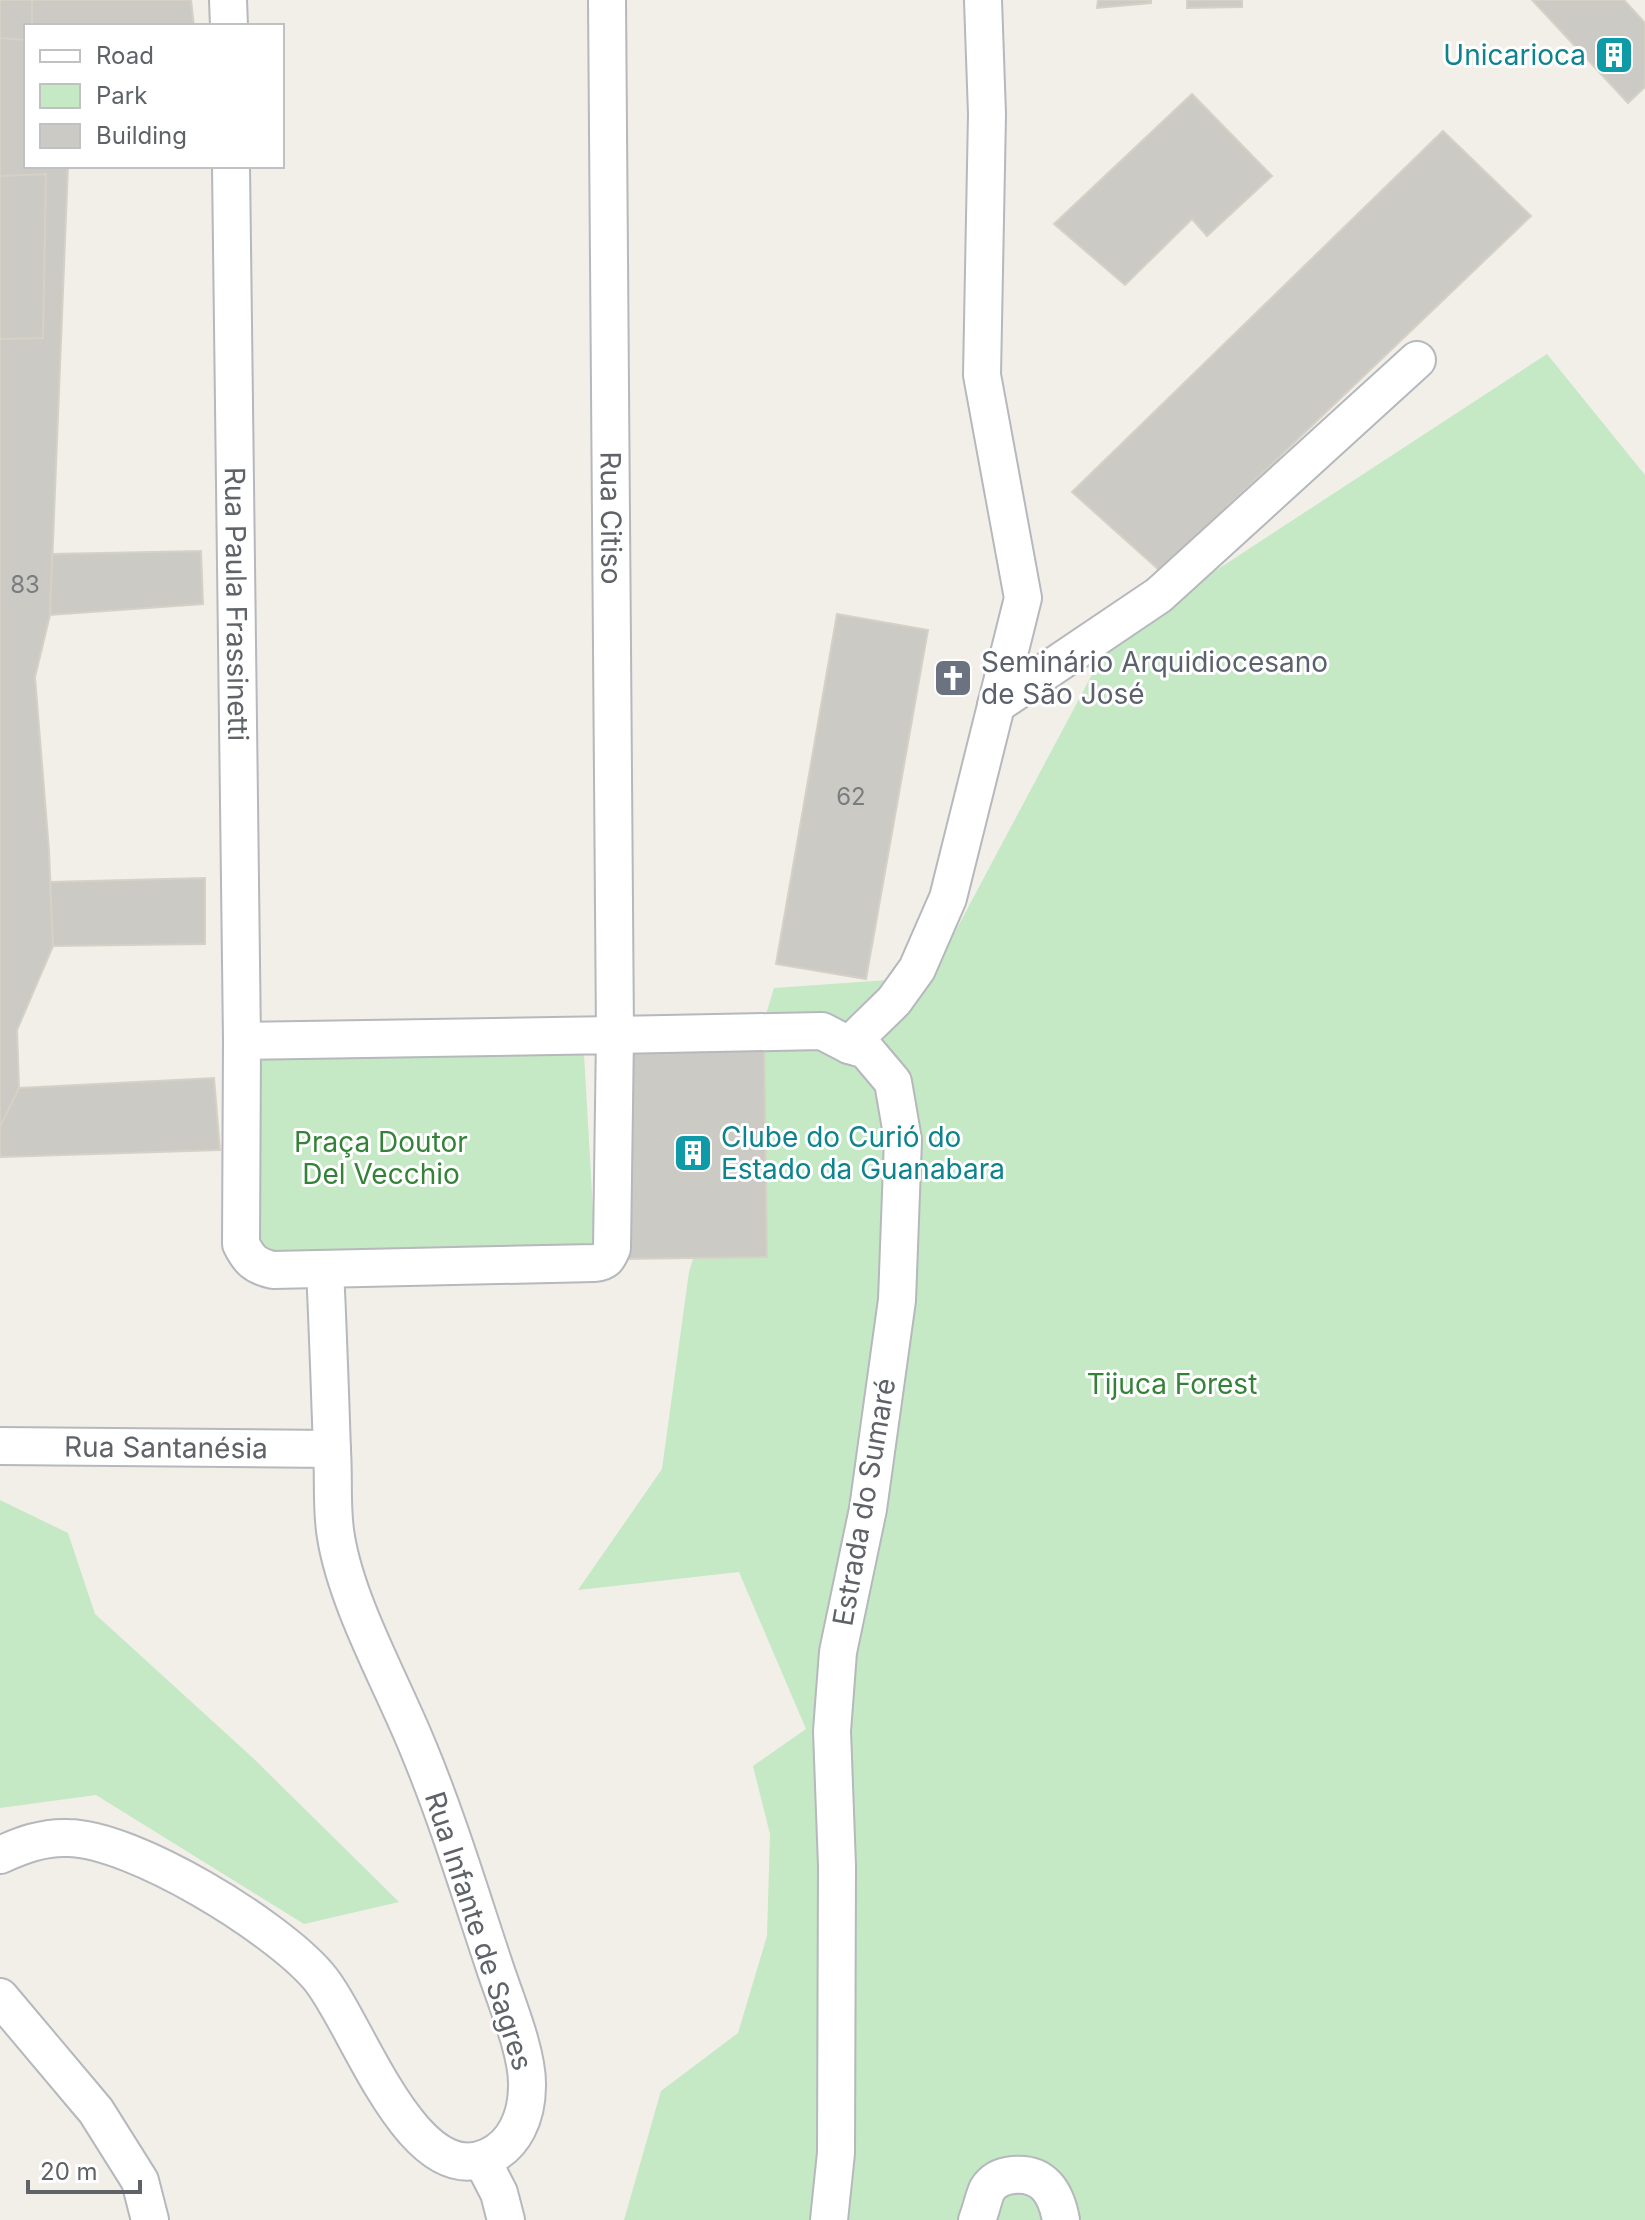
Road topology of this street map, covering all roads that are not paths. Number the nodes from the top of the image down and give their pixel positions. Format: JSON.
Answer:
{"nodes":[{"id":1,"x":228,"y":0,"type":"edge"},
{"id":2,"x":607,"y":0,"type":"edge"},
{"id":3,"x":983,"y":0,"type":"edge"},
{"id":4,"x":229,"y":24,"type":"edge"},
{"id":5,"x":231,"y":168,"type":"edge"},
{"id":6,"x":1417,"y":360,"type":"dead end"},
{"id":7,"x":996,"y":705,"type":"junction"},
{"id":8,"x":615,"y":1035,"type":"junction"},
{"id":9,"x":242,"y":1041,"type":"junction"},
{"id":10,"x":849,"y":1045,"type":"junction"},
{"id":11,"x":325,"y":1270,"type":"junction"},
{"id":12,"x":0,"y":1446,"type":"edge"},
{"id":13,"x":332,"y":1449,"type":"junction"},
{"id":14,"x":0,"y":1855,"type":"edge"},
{"id":15,"x":0,"y":1997,"type":"edge"},
{"id":16,"x":482,"y":2160,"type":"junction"},
{"id":17,"x":150,"y":2220,"type":"edge"},
{"id":18,"x":506,"y":2220,"type":"edge"},
{"id":19,"x":829,"y":2220,"type":"edge"},
{"id":20,"x":977,"y":2220,"type":"edge"},
{"id":21,"x":1061,"y":2220,"type":"edge"}],
"edges":[{"from":1,"to":4,"type":"street"},
{"from":2,"to":8,"type":"street","name":"Rua Citiso"},
{"from":3,"to":7,"type":"street"},
{"from":5,"to":9,"type":"street","name":"Rua Paula Frassinetti"},
{"from":6,"to":7,"type":"street"},
{"from":7,"to":10,"type":"street"},
{"from":8,"to":9,"type":"street"},
{"from":8,"to":10,"type":"street","name":"Estrada do Sumaré"},
{"from":8,"to":11,"type":"street"},
{"from":9,"to":11,"type":"street"},
{"from":10,"to":19,"type":"street","name":"Estrada do Sumaré"},
{"from":11,"to":13,"type":"street","name":"Rua Infante de Sagres"},
{"from":12,"to":13,"type":"street","name":"Rua Santanésia"},
{"from":13,"to":16,"type":"street","name":"Rua Infante de Sagres"},
{"from":14,"to":16,"type":"street"},
{"from":15,"to":17,"type":"street"},
{"from":16,"to":18,"type":"street"},
{"from":20,"to":21,"type":"street"}]}
